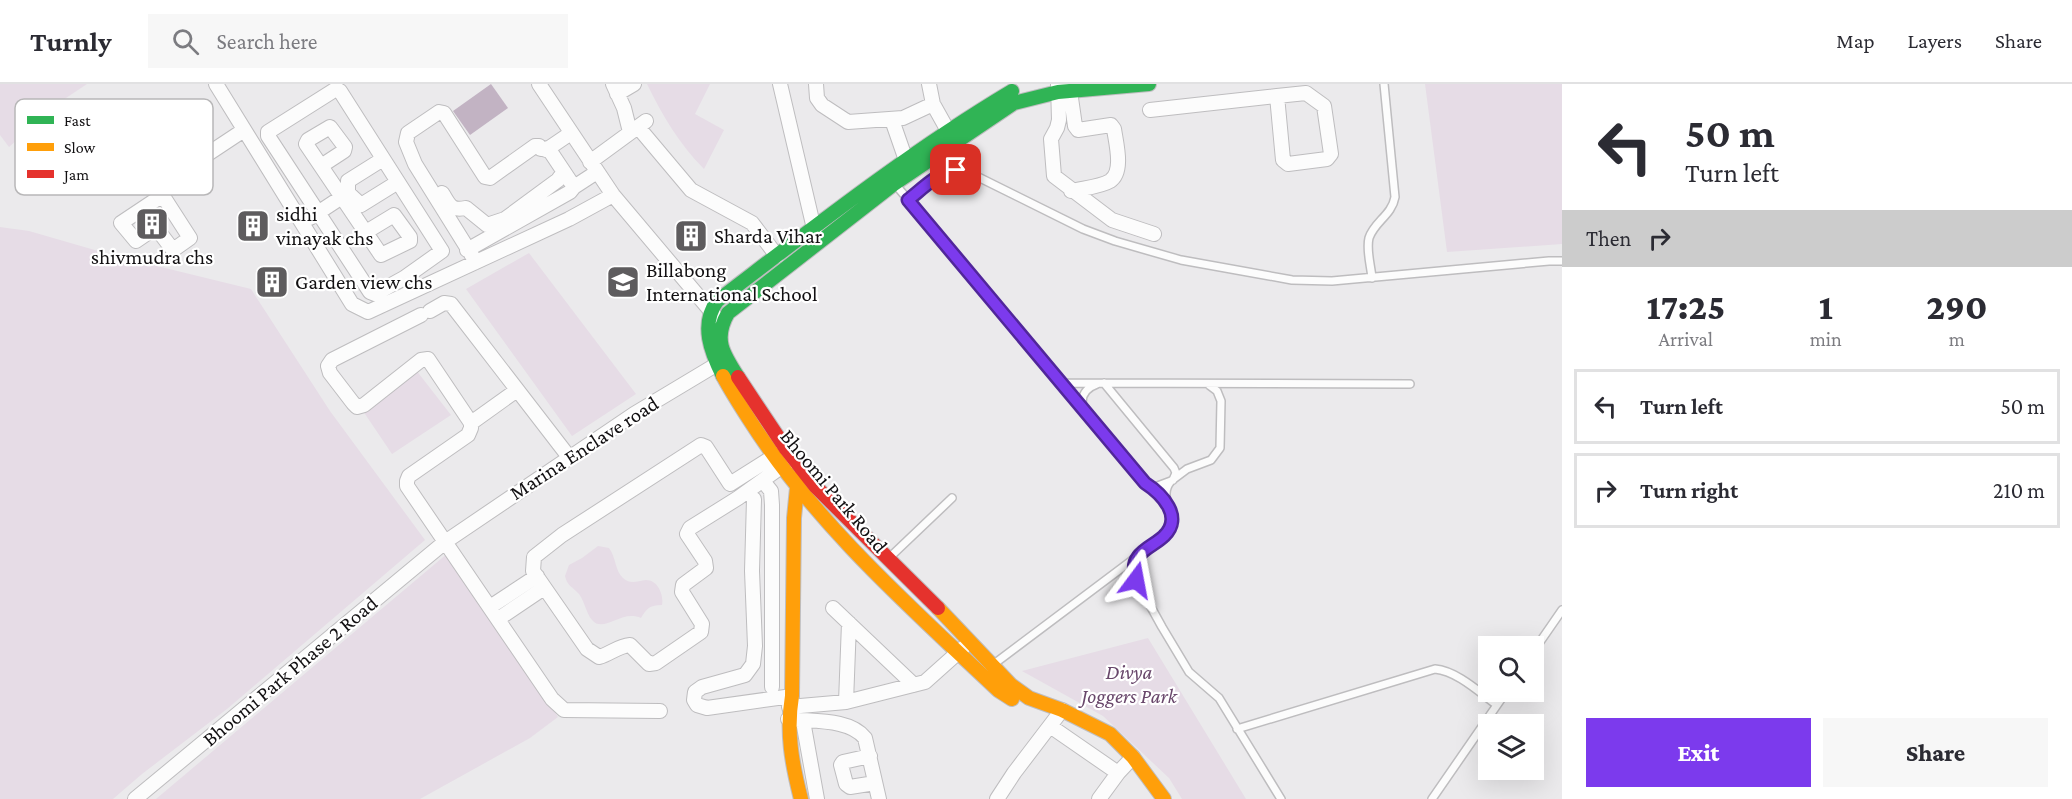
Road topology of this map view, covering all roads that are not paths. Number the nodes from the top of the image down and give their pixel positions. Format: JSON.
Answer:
{"nodes":[{"id":1,"x":216,"y":84,"type":"edge"},
{"id":2,"x":539,"y":84,"type":"edge"},
{"id":3,"x":634,"y":84,"type":"edge"},
{"id":4,"x":780,"y":84,"type":"edge"},
{"id":5,"x":816,"y":84,"type":"edge"},
{"id":6,"x":929,"y":84,"type":"edge"},
{"id":7,"x":1149,"y":84,"type":"edge"},
{"id":8,"x":1384,"y":84,"type":"edge"},
{"id":9,"x":1110,"y":86,"type":"edge"},
{"id":10,"x":1056,"y":88,"type":"edge"},
{"id":11,"x":1306,"y":88,"type":"edge"},
{"id":12,"x":615,"y":89,"type":"edge"},
{"id":13,"x":1277,"y":96,"type":"junction"},
{"id":14,"x":933,"y":104,"type":"junction"},
{"id":15,"x":1150,"y":110,"type":"dead end"},
{"id":16,"x":892,"y":120,"type":"junction"},
{"id":17,"x":638,"y":127,"type":"junction"},
{"id":18,"x":244,"y":130,"type":"junction"},
{"id":19,"x":1078,"y":130,"type":"junction"},
{"id":20,"x":571,"y":133,"type":"junction"},
{"id":21,"x":951,"y":137,"type":"junction"},
{"id":22,"x":1051,"y":139,"type":"junction"},
{"id":23,"x":545,"y":149,"type":"junction"},
{"id":24,"x":213,"y":153,"type":"edge"},
{"id":25,"x":383,"y":159,"type":"junction"},
{"id":26,"x":420,"y":159,"type":"dead end"},
{"id":27,"x":321,"y":166,"type":"dead end"},
{"id":28,"x":908,"y":166,"type":"junction"},
{"id":29,"x":593,"y":167,"type":"junction"},
{"id":30,"x":560,"y":177,"type":"dead end"},
{"id":31,"x":890,"y":178,"type":"junction"},
{"id":32,"x":398,"y":182,"type":"junction"},
{"id":33,"x":574,"y":187,"type":"junction"},
{"id":34,"x":1071,"y":191,"type":"junction"},
{"id":35,"x":155,"y":195,"type":"edge"},
{"id":36,"x":163,"y":195,"type":"edge"},
{"id":37,"x":345,"y":195,"type":"junction"},
{"id":38,"x":613,"y":195,"type":"junction"},
{"id":39,"x":908,"y":200,"type":"junction"},
{"id":40,"x":317,"y":213,"type":"junction"},
{"id":41,"x":301,"y":224,"type":"junction"},
{"id":42,"x":814,"y":228,"type":"junction"},
{"id":43,"x":366,"y":232,"type":"dead end"},
{"id":44,"x":1154,"y":234,"type":"dead end"},
{"id":45,"x":817,"y":244,"type":"junction"},
{"id":46,"x":467,"y":250,"type":"junction"},
{"id":47,"x":777,"y":256,"type":"junction"},
{"id":48,"x":1562,"y":261,"type":"edge"},
{"id":49,"x":476,"y":262,"type":"junction"},
{"id":50,"x":1372,"y":278,"type":"junction"},
{"id":51,"x":710,"y":311,"type":"junction"},
{"id":52,"x":721,"y":325,"type":"junction"},
{"id":53,"x":722,"y":360,"type":"junction"},
{"id":54,"x":1061,"y":383,"type":"junction"},
{"id":55,"x":1102,"y":383,"type":"junction"},
{"id":56,"x":1128,"y":383,"type":"junction"},
{"id":57,"x":1206,"y":384,"type":"junction"},
{"id":58,"x":1235,"y":384,"type":"junction"},
{"id":59,"x":1410,"y":384,"type":"dead end"},
{"id":60,"x":518,"y":390,"type":"junction"},
{"id":61,"x":1119,"y":401,"type":"junction"},
{"id":62,"x":1221,"y":401,"type":"junction"},
{"id":63,"x":1084,"y":411,"type":"junction"},
{"id":64,"x":471,"y":423,"type":"junction"},
{"id":65,"x":569,"y":457,"type":"junction"},
{"id":66,"x":793,"y":458,"type":"junction"},
{"id":67,"x":776,"y":462,"type":"junction"},
{"id":68,"x":1174,"y":468,"type":"junction"},
{"id":69,"x":1187,"y":469,"type":"junction"},
{"id":70,"x":1172,"y":480,"type":"junction"},
{"id":71,"x":763,"y":481,"type":"junction"},
{"id":72,"x":730,"y":484,"type":"junction"},
{"id":73,"x":797,"y":484,"type":"junction"},
{"id":74,"x":1149,"y":486,"type":"junction"},
{"id":75,"x":738,"y":498,"type":"junction"},
{"id":76,"x":952,"y":498,"type":"dead end"},
{"id":77,"x":754,"y":499,"type":"dead end"},
{"id":78,"x":1166,"y":502,"type":"junction"},
{"id":79,"x":445,"y":542,"type":"junction"},
{"id":80,"x":1138,"y":556,"type":"junction"},
{"id":81,"x":888,"y":559,"type":"junction"},
{"id":82,"x":875,"y":572,"type":"junction"},
{"id":83,"x":1116,"y":573,"type":"junction"},
{"id":84,"x":537,"y":576,"type":"junction"},
{"id":85,"x":1136,"y":580,"type":"junction"},
{"id":86,"x":544,"y":588,"type":"junction"},
{"id":87,"x":833,"y":608,"type":"dead end"},
{"id":88,"x":1562,"y":610,"type":"edge"},
{"id":89,"x":494,"y":613,"type":"junction"},
{"id":90,"x":849,"y":623,"type":"junction"},
{"id":91,"x":1544,"y":636,"type":"edge"},
{"id":92,"x":970,"y":640,"type":"junction"},
{"id":93,"x":960,"y":652,"type":"junction"},
{"id":94,"x":993,"y":664,"type":"junction"},
{"id":95,"x":914,"y":685,"type":"junction"},
{"id":96,"x":1002,"y":685,"type":"junction"},
{"id":97,"x":790,"y":702,"type":"junction"},
{"id":98,"x":846,"y":702,"type":"junction"},
{"id":99,"x":1499,"y":702,"type":"edge"},
{"id":100,"x":1497,"y":705,"type":"junction"},
{"id":101,"x":660,"y":711,"type":"dead end"},
{"id":102,"x":1056,"y":718,"type":"junction"},
{"id":103,"x":804,"y":721,"type":"junction"},
{"id":104,"x":1238,"y":729,"type":"junction"},
{"id":105,"x":870,"y":756,"type":"junction"},
{"id":106,"x":1125,"y":765,"type":"junction"},
{"id":107,"x":875,"y":783,"type":"junction"},
{"id":108,"x":135,"y":799,"type":"edge"},
{"id":109,"x":801,"y":799,"type":"edge"},
{"id":110,"x":818,"y":799,"type":"edge"},
{"id":111,"x":879,"y":799,"type":"edge"},
{"id":112,"x":997,"y":799,"type":"edge"},
{"id":113,"x":1100,"y":799,"type":"edge"},
{"id":114,"x":1153,"y":799,"type":"edge"},
{"id":115,"x":1164,"y":799,"type":"edge"},
{"id":116,"x":1281,"y":799,"type":"edge"},
{"id":117,"x":1431,"y":799,"type":"edge"}],
"edges":[{"from":1,"to":18,"type":"street"},
{"from":2,"to":20,"type":"street"},
{"from":3,"to":12,"type":"street"},
{"from":4,"to":42,"type":"street"},
{"from":5,"to":16,"type":"street"},
{"from":6,"to":14,"type":"street"},
{"from":7,"to":9,"type":"main road"},
{"from":8,"to":50,"type":"lane"},
{"from":9,"to":10,"type":"main road"},
{"from":10,"to":19,"type":"street"},
{"from":10,"to":21,"type":"main road"},
{"from":10,"to":22,"type":"street"},
{"from":11,"to":13,"type":"street"},
{"from":11,"to":13,"type":"street"},
{"from":12,"to":17,"type":"street"},
{"from":13,"to":15,"type":"street"},
{"from":14,"to":16,"type":"street"},
{"from":14,"to":21,"type":"street"},
{"from":16,"to":28,"type":"street"},
{"from":17,"to":29,"type":"street"},
{"from":17,"to":47,"type":"street"},
{"from":18,"to":24,"type":"street"},
{"from":18,"to":41,"type":"street"},
{"from":19,"to":22,"type":"street"},
{"from":19,"to":34,"type":"street"},
{"from":20,"to":23,"type":"street"},
{"from":20,"to":29,"type":"street"},
{"from":21,"to":28,"type":"main road"},
{"from":22,"to":34,"type":"street"},
{"from":23,"to":33,"type":"street"},
{"from":23,"to":46,"type":"street"},
{"from":25,"to":32,"type":"street"},
{"from":25,"to":37,"type":"street"},
{"from":25,"to":40,"type":"street"},
{"from":26,"to":30,"type":"street"},
{"from":27,"to":37,"type":"street"},
{"from":28,"to":31,"type":"main road"},
{"from":29,"to":33,"type":"street"},
{"from":29,"to":38,"type":"street"},
{"from":31,"to":39,"type":"lane"},
{"from":31,"to":42,"type":"main road"},
{"from":31,"to":45,"type":"main road"},
{"from":32,"to":37,"type":"street"},
{"from":32,"to":40,"type":"street"},
{"from":33,"to":46,"type":"street"},
{"from":34,"to":44,"type":"street"},
{"from":35,"to":36,"type":"street"},
{"from":37,"to":40,"type":"street"},
{"from":37,"to":43,"type":"street"},
{"from":38,"to":49,"type":"street"},
{"from":38,"to":51,"type":"street"},
{"from":39,"to":50,"type":"lane"},
{"from":39,"to":54,"type":"lane"},
{"from":40,"to":41,"type":"street"},
{"from":41,"to":49,"type":"street"},
{"from":42,"to":45,"type":"street"},
{"from":42,"to":47,"type":"main road"},
{"from":45,"to":52,"type":"main road"},
{"from":46,"to":49,"type":"street"},
{"from":47,"to":51,"type":"main road"},
{"from":48,"to":50,"type":"lane"},
{"from":51,"to":52,"type":"street"},
{"from":51,"to":53,"type":"main road","name":"Bhoomi Park Road"},
{"from":52,"to":53,"type":"main road","name":"Bhoomi Park Road"},
{"from":53,"to":65,"type":"street","name":"Marina Enclave road"},
{"from":53,"to":66,"type":"main road"},
{"from":53,"to":67,"type":"main road","name":"Bhoomi Park Road"},
{"from":54,"to":55,"type":"lane"},
{"from":54,"to":63,"type":"lane"},
{"from":55,"to":56,"type":"lane"},
{"from":55,"to":61,"type":"lane"},
{"from":55,"to":63,"type":"lane"},
{"from":56,"to":57,"type":"lane"},
{"from":56,"to":61,"type":"lane"},
{"from":57,"to":58,"type":"lane"},
{"from":57,"to":62,"type":"lane"},
{"from":58,"to":59,"type":"lane"},
{"from":58,"to":62,"type":"lane"},
{"from":60,"to":64,"type":"street"},
{"from":60,"to":64,"type":"street"},
{"from":60,"to":65,"type":"street"},
{"from":61,"to":68,"type":"lane"},
{"from":62,"to":69,"type":"lane"},
{"from":63,"to":74,"type":"lane"},
{"from":64,"to":79,"type":"street"},
{"from":65,"to":79,"type":"street","name":"Marina Enclave road"},
{"from":66,"to":67,"type":"street"},
{"from":66,"to":73,"type":"main road"},
{"from":66,"to":81,"type":"main road"},
{"from":67,"to":71,"type":"street"},
{"from":67,"to":72,"type":"street"},
{"from":67,"to":73,"type":"main road","name":"Bhoomi Park Road"},
{"from":68,"to":69,"type":"lane"},
{"from":68,"to":70,"type":"lane"},
{"from":69,"to":70,"type":"lane"},
{"from":70,"to":74,"type":"lane"},
{"from":70,"to":78,"type":"lane"},
{"from":71,"to":75,"type":"street"},
{"from":71,"to":97,"type":"street"},
{"from":72,"to":75,"type":"street"},
{"from":72,"to":84,"type":"street"},
{"from":73,"to":82,"type":"main road","name":"Bhoomi Park Road"},
{"from":73,"to":97,"type":"main road"},
{"from":74,"to":78,"type":"lane"},
{"from":75,"to":86,"type":"street"},
{"from":76,"to":81,"type":"lane"},
{"from":77,"to":97,"type":"street"},
{"from":78,"to":80,"type":"lane"},
{"from":79,"to":89,"type":"street"},
{"from":79,"to":108,"type":"street","name":"Bhoomi Park Phase 2 Road"},
{"from":80,"to":83,"type":"lane"},
{"from":80,"to":85,"type":"lane"},
{"from":81,"to":82,"type":"lane"},
{"from":81,"to":92,"type":"main road"},
{"from":82,"to":93,"type":"main road","name":"Bhoomi Park Road"},
{"from":83,"to":85,"type":"lane"},
{"from":83,"to":94,"type":"lane"},
{"from":84,"to":86,"type":"street"},
{"from":84,"to":89,"type":"street"},
{"from":85,"to":104,"type":"lane"},
{"from":86,"to":89,"type":"street"},
{"from":87,"to":90,"type":"street"},
{"from":88,"to":91,"type":"lane"},
{"from":89,"to":101,"type":"street"},
{"from":90,"to":95,"type":"street"},
{"from":90,"to":98,"type":"street"},
{"from":92,"to":93,"type":"street"},
{"from":92,"to":94,"type":"main road"},
{"from":93,"to":95,"type":"street"},
{"from":93,"to":96,"type":"main road","name":"Bhoomi Park Road"},
{"from":94,"to":96,"type":"main road"},
{"from":95,"to":98,"type":"street"},
{"from":96,"to":102,"type":"main road"},
{"from":97,"to":98,"type":"street"},
{"from":97,"to":103,"type":"street"},
{"from":97,"to":109,"type":"main road"},
{"from":99,"to":100,"type":"lane"},
{"from":100,"to":104,"type":"lane"},
{"from":100,"to":117,"type":"lane"},
{"from":102,"to":106,"type":"street"},
{"from":102,"to":106,"type":"main road"},
{"from":102,"to":112,"type":"street"},
{"from":103,"to":105,"type":"street"},
{"from":103,"to":110,"type":"street"},
{"from":104,"to":116,"type":"lane"},
{"from":105,"to":107,"type":"street"},
{"from":105,"to":107,"type":"street"},
{"from":106,"to":113,"type":"street"},
{"from":106,"to":114,"type":"main road"},
{"from":106,"to":115,"type":"main road"},
{"from":107,"to":111,"type":"street"}]}
